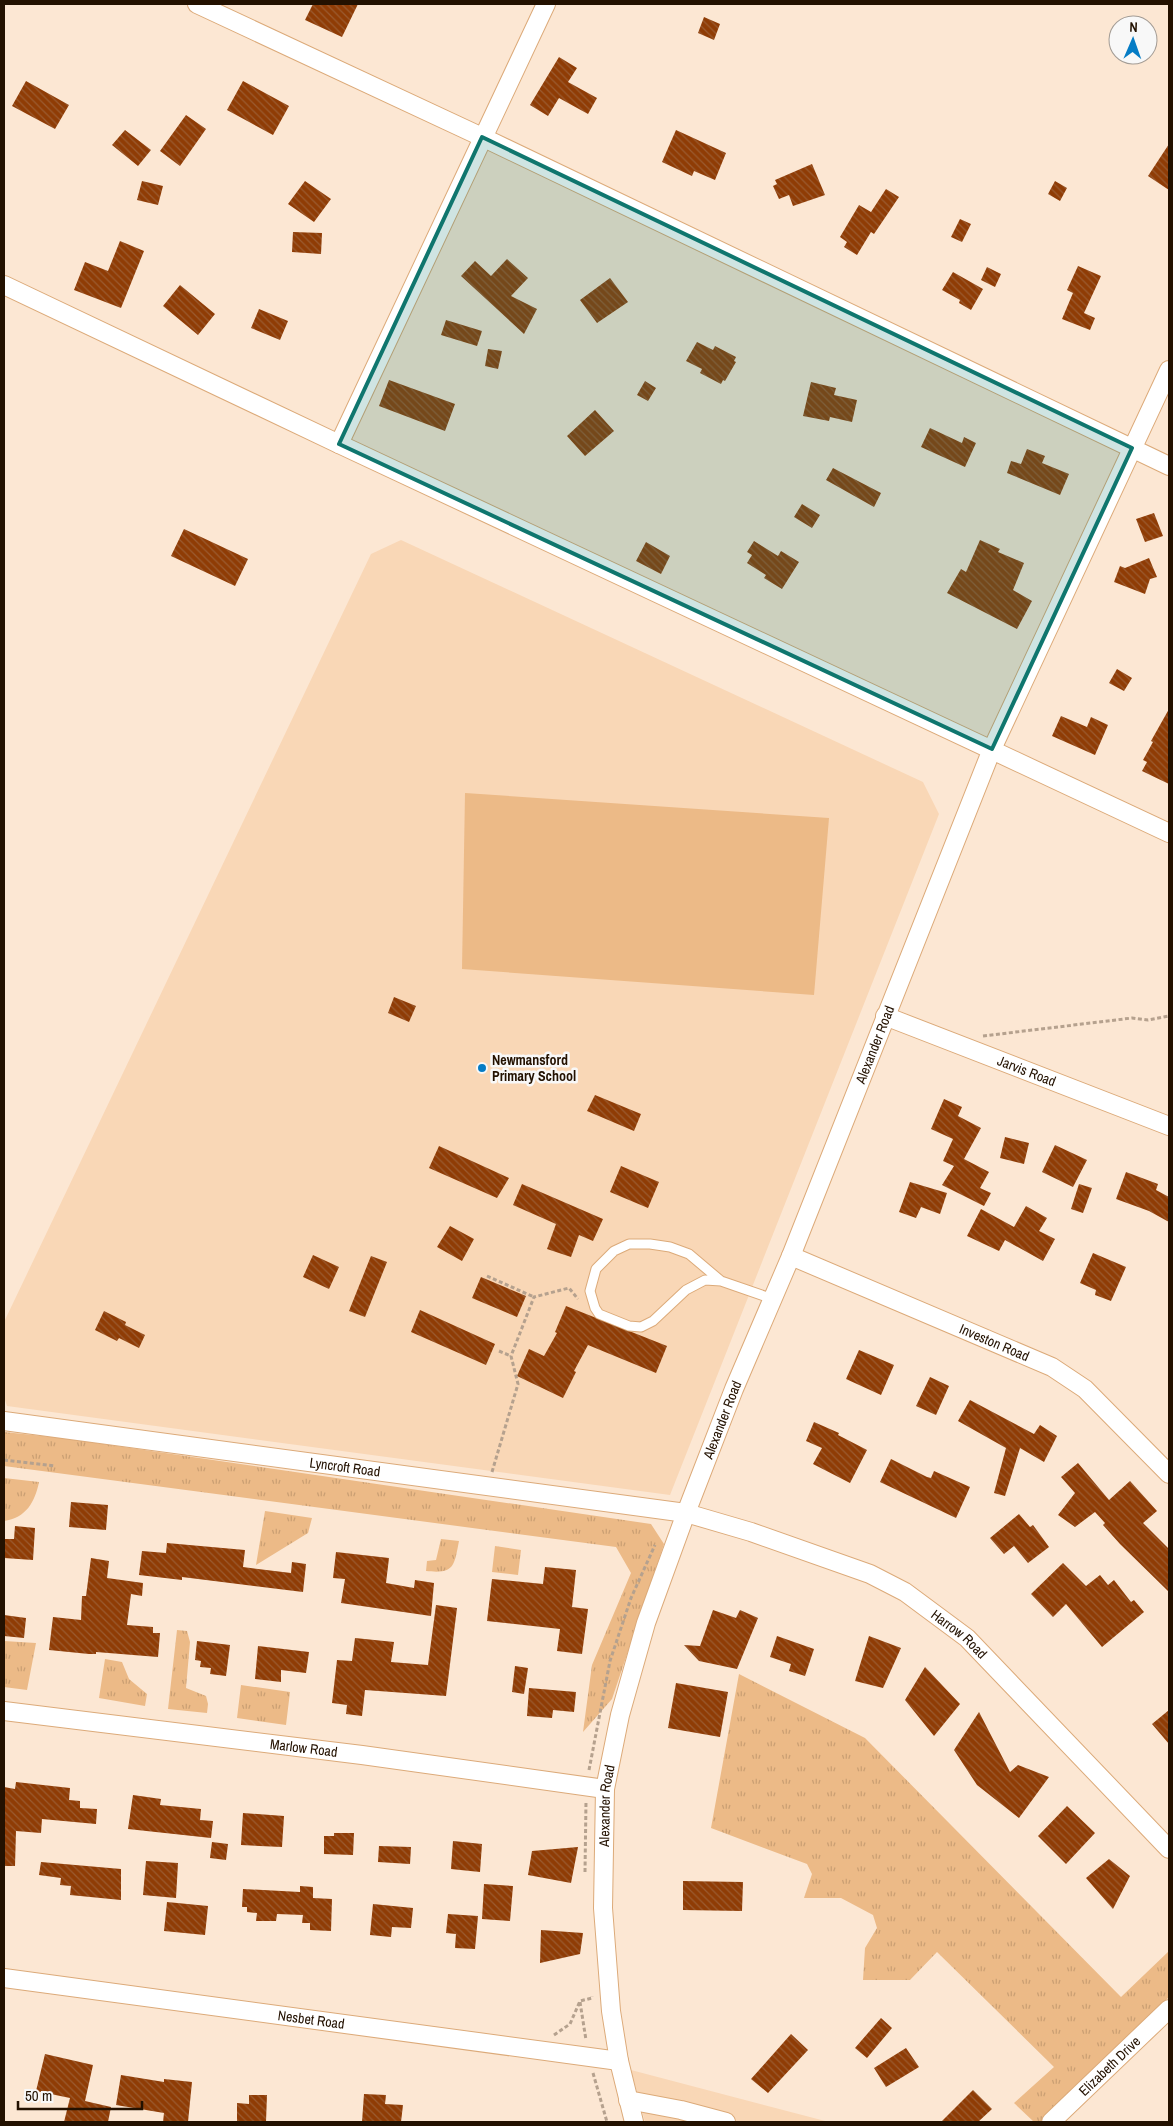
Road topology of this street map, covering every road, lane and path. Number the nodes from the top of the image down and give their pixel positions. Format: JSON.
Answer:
{"nodes":[{"id":1,"x":197,"y":4,"type":"edge"},
{"id":2,"x":546,"y":4,"type":"edge"},
{"id":3,"x":482,"y":137,"type":"junction"},
{"id":4,"x":4,"y":285,"type":"edge"},
{"id":5,"x":1169,"y":370,"type":"edge"},
{"id":6,"x":339,"y":444,"type":"junction"},
{"id":7,"x":1132,"y":448,"type":"junction"},
{"id":8,"x":1169,"y":466,"type":"edge"},
{"id":9,"x":992,"y":749,"type":"junction"},
{"id":10,"x":1169,"y":833,"type":"edge"},
{"id":11,"x":885,"y":1016,"type":"junction"},
{"id":12,"x":1169,"y":1016,"type":"edge"},
{"id":13,"x":959,"y":1045,"type":"junction"},
{"id":14,"x":1169,"y":1126,"type":"edge"},
{"id":15,"x":792,"y":1256,"type":"junction"},
{"id":16,"x":487,"y":1276,"type":"dead end"},
{"id":17,"x":721,"y":1280,"type":"junction"},
{"id":18,"x":534,"y":1297,"type":"junction"},
{"id":19,"x":578,"y":1299,"type":"dead end"},
{"id":20,"x":773,"y":1299,"type":"junction"},
{"id":21,"x":499,"y":1351,"type":"dead end"},
{"id":22,"x":511,"y":1356,"type":"junction"},
{"id":23,"x":4,"y":1421,"type":"edge"},
{"id":24,"x":4,"y":1460,"type":"edge"},
{"id":25,"x":55,"y":1466,"type":"dead end"},
{"id":26,"x":1169,"y":1474,"type":"edge"},
{"id":27,"x":487,"y":1487,"type":"junction"},
{"id":28,"x":686,"y":1513,"type":"junction"},
{"id":29,"x":657,"y":1541,"type":"dead end"},
{"id":30,"x":4,"y":1711,"type":"edge"},
{"id":31,"x":586,"y":1787,"type":"junction"},
{"id":32,"x":605,"y":1789,"type":"junction"},
{"id":33,"x":1169,"y":1850,"type":"edge"},
{"id":34,"x":585,"y":1881,"type":"dead end"},
{"id":35,"x":4,"y":1978,"type":"edge"},
{"id":36,"x":591,"y":1988,"type":"dead end"},
{"id":37,"x":580,"y":2001,"type":"junction"},
{"id":38,"x":1169,"y":2009,"type":"edge"},
{"id":39,"x":533,"y":2049,"type":"junction"},
{"id":40,"x":588,"y":2057,"type":"junction"},
{"id":41,"x":619,"y":2060,"type":"junction"},
{"id":42,"x":628,"y":2100,"type":"junction"},
{"id":43,"x":607,"y":2122,"type":"edge"},
{"id":44,"x":634,"y":2122,"type":"edge"},
{"id":45,"x":726,"y":2122,"type":"edge"},
{"id":46,"x":1051,"y":2122,"type":"edge"}],
"edges":[{"from":1,"to":3,"type":"street"},
{"from":2,"to":3,"type":"street"},
{"from":3,"to":6,"type":"street"},
{"from":3,"to":7,"type":"street"},
{"from":4,"to":6,"type":"street"},
{"from":5,"to":7,"type":"street","name":"Alexander Road"},
{"from":6,"to":9,"type":"street"},
{"from":7,"to":8,"type":"street"},
{"from":7,"to":9,"type":"street","name":"Alexander Road"},
{"from":9,"to":10,"type":"street"},
{"from":9,"to":11,"type":"street","name":"Alexander Road"},
{"from":11,"to":13,"type":"street","name":"Jarvis Road"},
{"from":11,"to":15,"type":"street","name":"Alexander Road"},
{"from":12,"to":13,"type":"path"},
{"from":13,"to":14,"type":"street","name":"Jarvis Road"},
{"from":15,"to":20,"type":"street","name":"Alexander Road"},
{"from":15,"to":26,"type":"street","name":"Investon Road"},
{"from":16,"to":18,"type":"path"},
{"from":17,"to":17,"type":"lane"},
{"from":17,"to":20,"type":"lane"},
{"from":18,"to":19,"type":"path"},
{"from":18,"to":22,"type":"path"},
{"from":20,"to":28,"type":"street","name":"Alexander Road"},
{"from":21,"to":22,"type":"path"},
{"from":22,"to":27,"type":"path"},
{"from":23,"to":27,"type":"street","name":"Lyncroft Road"},
{"from":24,"to":25,"type":"path"},
{"from":27,"to":28,"type":"street","name":"Lyncroft Road"},
{"from":28,"to":32,"type":"street","name":"Alexander Road"},
{"from":28,"to":33,"type":"street","name":"Harrow Road"},
{"from":29,"to":31,"type":"path"},
{"from":30,"to":31,"type":"street","name":"Marlow Road"},
{"from":31,"to":32,"type":"street","name":"Marlow Road"},
{"from":31,"to":34,"type":"path"},
{"from":32,"to":41,"type":"street","name":"Alexander Road"},
{"from":35,"to":39,"type":"street","name":"Nesbet Road"},
{"from":36,"to":37,"type":"path"},
{"from":37,"to":39,"type":"path"},
{"from":37,"to":40,"type":"path"},
{"from":38,"to":46,"type":"street","name":"Elizabeth Drive"},
{"from":39,"to":40,"type":"street","name":"Nesbet Road"},
{"from":40,"to":41,"type":"street","name":"Nesbet Road"},
{"from":40,"to":43,"type":"path"},
{"from":41,"to":42,"type":"street","name":"Alexander Road"},
{"from":42,"to":44,"type":"street","name":"Alexander Road"},
{"from":42,"to":45,"type":"street"}]}
